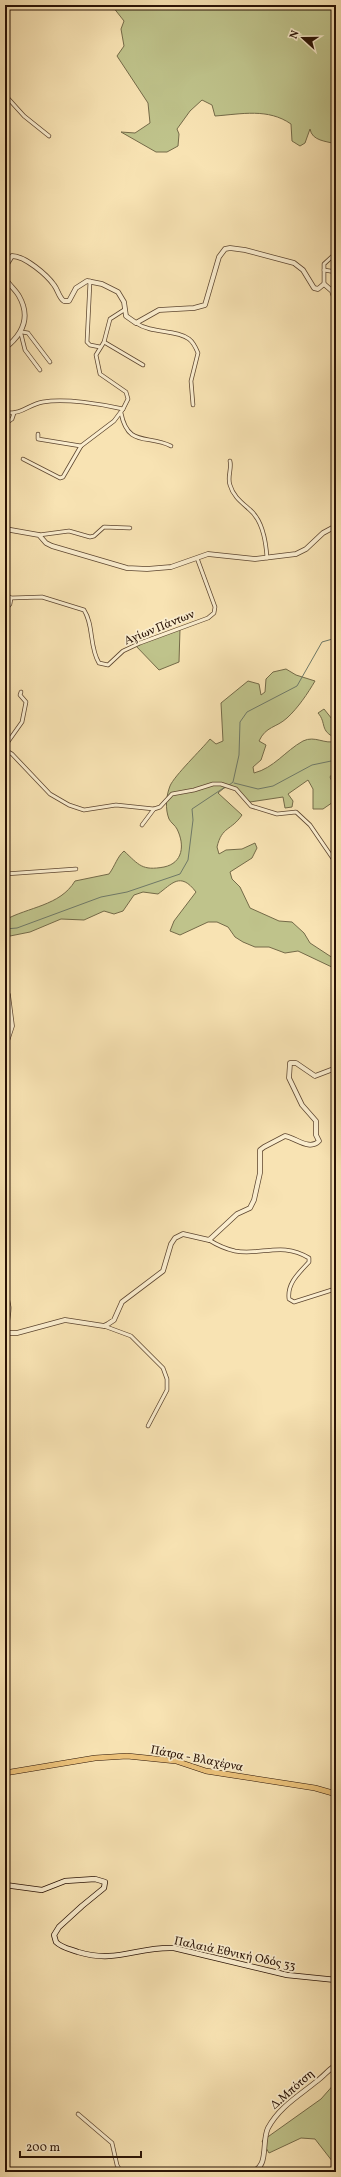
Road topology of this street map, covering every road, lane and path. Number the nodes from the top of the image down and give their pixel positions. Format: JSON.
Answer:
{"nodes":[{"id":1,"x":5,"y":95,"type":"edge"},
{"id":2,"x":49,"y":136,"type":"dead end"},
{"id":3,"x":336,"y":253,"type":"edge"},
{"id":4,"x":324,"y":270,"type":"junction"},
{"id":5,"x":336,"y":272,"type":"edge"},
{"id":6,"x":90,"y":281,"type":"junction"},
{"id":7,"x":324,"y":284,"type":"junction"},
{"id":8,"x":336,"y":303,"type":"edge"},
{"id":9,"x":124,"y":310,"type":"junction"},
{"id":10,"x":136,"y":323,"type":"junction"},
{"id":11,"x":21,"y":333,"type":"junction"},
{"id":12,"x":104,"y":342,"type":"junction"},
{"id":13,"x":100,"y":347,"type":"junction"},
{"id":14,"x":5,"y":348,"type":"edge"},
{"id":15,"x":50,"y":362,"type":"dead end"},
{"id":16,"x":143,"y":366,"type":"dead end"},
{"id":17,"x":40,"y":370,"type":"dead end"},
{"id":18,"x":193,"y":405,"type":"dead end"},
{"id":19,"x":122,"y":411,"type":"junction"},
{"id":20,"x":5,"y":413,"type":"edge"},
{"id":21,"x":14,"y":413,"type":"junction"},
{"id":22,"x":5,"y":424,"type":"edge"},
{"id":23,"x":38,"y":434,"type":"dead end"},
{"id":24,"x":81,"y":446,"type":"junction"},
{"id":25,"x":171,"y":446,"type":"dead end"},
{"id":26,"x":23,"y":459,"type":"dead end"},
{"id":27,"x":230,"y":461,"type":"dead end"},
{"id":28,"x":336,"y":526,"type":"edge"},
{"id":29,"x":130,"y":528,"type":"dead end"},
{"id":30,"x":5,"y":529,"type":"edge"},
{"id":31,"x":39,"y":535,"type":"junction"},
{"id":32,"x":197,"y":558,"type":"junction"},
{"id":33,"x":267,"y":558,"type":"junction"},
{"id":34,"x":5,"y":570,"type":"edge"},
{"id":35,"x":5,"y":586,"type":"edge"},
{"id":36,"x":5,"y":594,"type":"edge"},
{"id":37,"x":11,"y":598,"type":"junction"},
{"id":38,"x":5,"y":610,"type":"edge"},
{"id":39,"x":21,"y":692,"type":"dead end"},
{"id":40,"x":5,"y":746,"type":"edge"},
{"id":41,"x":5,"y":750,"type":"edge"},
{"id":42,"x":154,"y":809,"type":"junction"},
{"id":43,"x":142,"y":824,"type":"dead end"},
{"id":44,"x":336,"y":862,"type":"edge"},
{"id":45,"x":76,"y":870,"type":"dead end"},
{"id":46,"x":5,"y":874,"type":"edge"},
{"id":47,"x":5,"y":991,"type":"edge"},
{"id":48,"x":336,"y":1068,"type":"edge"},
{"id":49,"x":5,"y":1072,"type":"edge"},
{"id":50,"x":209,"y":1240,"type":"junction"},
{"id":51,"x":335,"y":1290,"type":"edge"},
{"id":52,"x":5,"y":1294,"type":"edge"},
{"id":53,"x":5,"y":1323,"type":"edge"},
{"id":54,"x":104,"y":1326,"type":"junction"},
{"id":55,"x":6,"y":1334,"type":"edge"},
{"id":56,"x":148,"y":1426,"type":"dead end"},
{"id":57,"x":5,"y":1773,"type":"edge"},
{"id":58,"x":336,"y":1794,"type":"edge"},
{"id":59,"x":5,"y":1885,"type":"edge"},
{"id":60,"x":336,"y":1980,"type":"edge"},
{"id":61,"x":336,"y":2065,"type":"edge"},
{"id":62,"x":78,"y":2114,"type":"dead end"},
{"id":63,"x":121,"y":2172,"type":"edge"},
{"id":64,"x":250,"y":2172,"type":"edge"}],
"edges":[{"from":1,"to":2,"type":"street"},
{"from":3,"to":4,"type":"street"},
{"from":4,"to":5,"type":"street"},
{"from":4,"to":7,"type":"street"},
{"from":6,"to":9,"type":"street"},
{"from":6,"to":11,"type":"street"},
{"from":6,"to":13,"type":"street"},
{"from":7,"to":8,"type":"street"},
{"from":7,"to":10,"type":"street"},
{"from":9,"to":10,"type":"street"},
{"from":9,"to":12,"type":"street"},
{"from":10,"to":18,"type":"street"},
{"from":11,"to":14,"type":"street"},
{"from":11,"to":15,"type":"street"},
{"from":11,"to":17,"type":"street"},
{"from":12,"to":13,"type":"street"},
{"from":12,"to":16,"type":"street"},
{"from":13,"to":19,"type":"street"},
{"from":19,"to":21,"type":"street"},
{"from":19,"to":24,"type":"street"},
{"from":19,"to":25,"type":"street"},
{"from":20,"to":21,"type":"street"},
{"from":21,"to":22,"type":"street"},
{"from":23,"to":24,"type":"street"},
{"from":24,"to":26,"type":"street"},
{"from":27,"to":33,"type":"street"},
{"from":28,"to":33,"type":"street"},
{"from":29,"to":31,"type":"street"},
{"from":30,"to":31,"type":"street"},
{"from":31,"to":32,"type":"street"},
{"from":32,"to":33,"type":"street"},
{"from":32,"to":37,"type":"street","name":"Αγίων Πάντων"},
{"from":34,"to":35,"type":"street"},
{"from":36,"to":37,"type":"street"},
{"from":37,"to":38,"type":"street"},
{"from":39,"to":40,"type":"street"},
{"from":41,"to":42,"type":"street"},
{"from":42,"to":43,"type":"street"},
{"from":42,"to":44,"type":"street"},
{"from":45,"to":46,"type":"street"},
{"from":47,"to":49,"type":"street"},
{"from":48,"to":50,"type":"street"},
{"from":50,"to":51,"type":"street"},
{"from":50,"to":54,"type":"street"},
{"from":52,"to":53,"type":"street"},
{"from":53,"to":55,"type":"street"},
{"from":54,"to":55,"type":"street"},
{"from":54,"to":56,"type":"street"},
{"from":57,"to":58,"type":"main road","name":"Πάτρα - Βλαχέρνα"},
{"from":59,"to":60,"type":"main road","name":"Παλαιά Εθνική Οδός 33"},
{"from":61,"to":64,"type":"street","name":"Δ.Μπότση"},
{"from":62,"to":63,"type":"street"}]}
